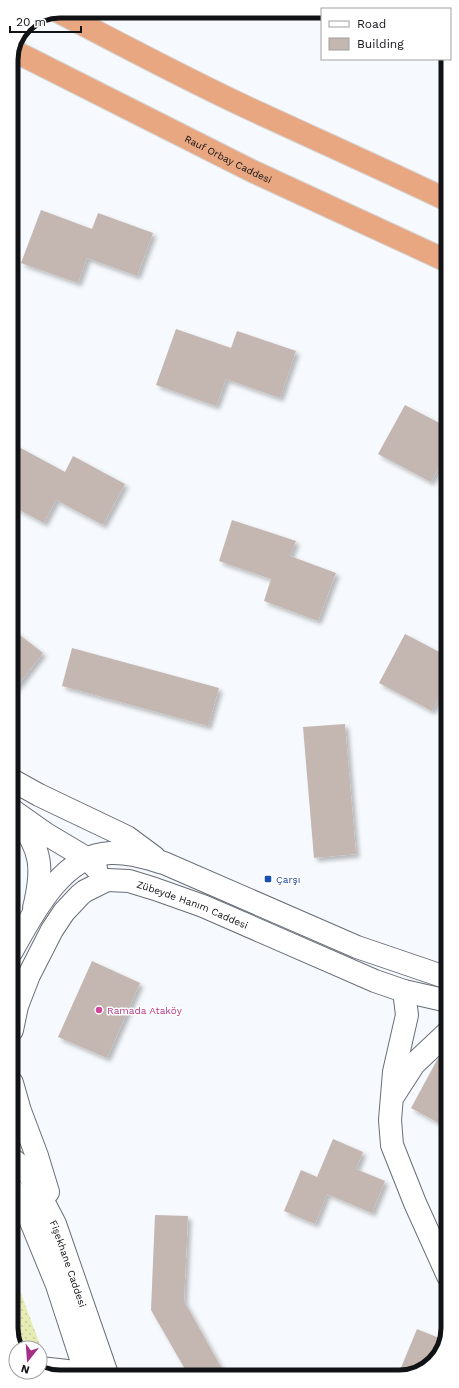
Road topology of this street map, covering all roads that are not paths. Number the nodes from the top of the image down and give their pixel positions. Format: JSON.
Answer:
{"nodes":[{"id":1,"x":70,"y":18,"type":"edge"},
{"id":2,"x":19,"y":54,"type":"edge"},
{"id":3,"x":441,"y":197,"type":"edge"},
{"id":4,"x":408,"y":243,"type":"junction"},
{"id":5,"x":441,"y":258,"type":"edge"},
{"id":6,"x":441,"y":268,"type":"edge"},
{"id":7,"x":18,"y":783,"type":"edge"},
{"id":8,"x":18,"y":814,"type":"edge"},
{"id":9,"x":18,"y":821,"type":"edge"},
{"id":10,"x":88,"y":859,"type":"junction"},
{"id":11,"x":164,"y":863,"type":"junction"},
{"id":12,"x":107,"y":880,"type":"junction"},
{"id":13,"x":33,"y":913,"type":"junction"},
{"id":14,"x":18,"y":940,"type":"edge"},
{"id":15,"x":382,"y":957,"type":"junction"},
{"id":16,"x":441,"y":976,"type":"edge"},
{"id":17,"x":375,"y":981,"type":"junction"},
{"id":18,"x":404,"y":991,"type":"junction"},
{"id":19,"x":441,"y":999,"type":"edge"},
{"id":20,"x":18,"y":1003,"type":"edge"},
{"id":21,"x":441,"y":1039,"type":"edge"},
{"id":22,"x":392,"y":1100,"type":"junction"},
{"id":23,"x":18,"y":1104,"type":"edge"},
{"id":24,"x":20,"y":1166,"type":"edge"},
{"id":25,"x":18,"y":1198,"type":"edge"},
{"id":26,"x":56,"y":1224,"type":"junction"},
{"id":27,"x":441,"y":1261,"type":"edge"},
{"id":28,"x":52,"y":1369,"type":"edge"},
{"id":29,"x":64,"y":1370,"type":"edge"},
{"id":30,"x":98,"y":1370,"type":"edge"},
{"id":31,"x":98,"y":1370,"type":"edge"}],
"edges":[{"from":1,"to":3,"type":"highway"},
{"from":2,"to":4,"type":"highway","name":"Rauf Orbay Caddesi"},
{"from":4,"to":5,"type":"highway","name":"Rauf Orbay Caddesi"},
{"from":4,"to":6,"type":"highway"},
{"from":7,"to":11,"type":"main road"},
{"from":8,"to":10,"type":"main road"},
{"from":9,"to":13,"type":"main road"},
{"from":10,"to":11,"type":"main road"},
{"from":10,"to":12,"type":"main road"},
{"from":10,"to":13,"type":"main road"},
{"from":11,"to":15,"type":"main road"},
{"from":12,"to":17,"type":"main road","name":"Zübeyde Hanım Caddesi"},
{"from":12,"to":20,"type":"main road","name":"Zübeyde Hanım Caddesi"},
{"from":13,"to":14,"type":"main road"},
{"from":15,"to":16,"type":"main road"},
{"from":15,"to":17,"type":"main road"},
{"from":17,"to":18,"type":"main road","name":"Zübeyde Hanım Caddesi"},
{"from":18,"to":19,"type":"main road","name":"Zübeyde Hanım Caddesi"},
{"from":18,"to":22,"type":"main road"},
{"from":21,"to":22,"type":"main road"},
{"from":22,"to":27,"type":"main road"},
{"from":23,"to":26,"type":"main road"},
{"from":24,"to":26,"type":"main road","name":"Fişekhane Caddesi"},
{"from":25,"to":31,"type":"main road","name":"Fişekhane Caddesi"},
{"from":26,"to":30,"type":"main road","name":"Fişekhane Caddesi"},
{"from":28,"to":29,"type":"main road"}]}
